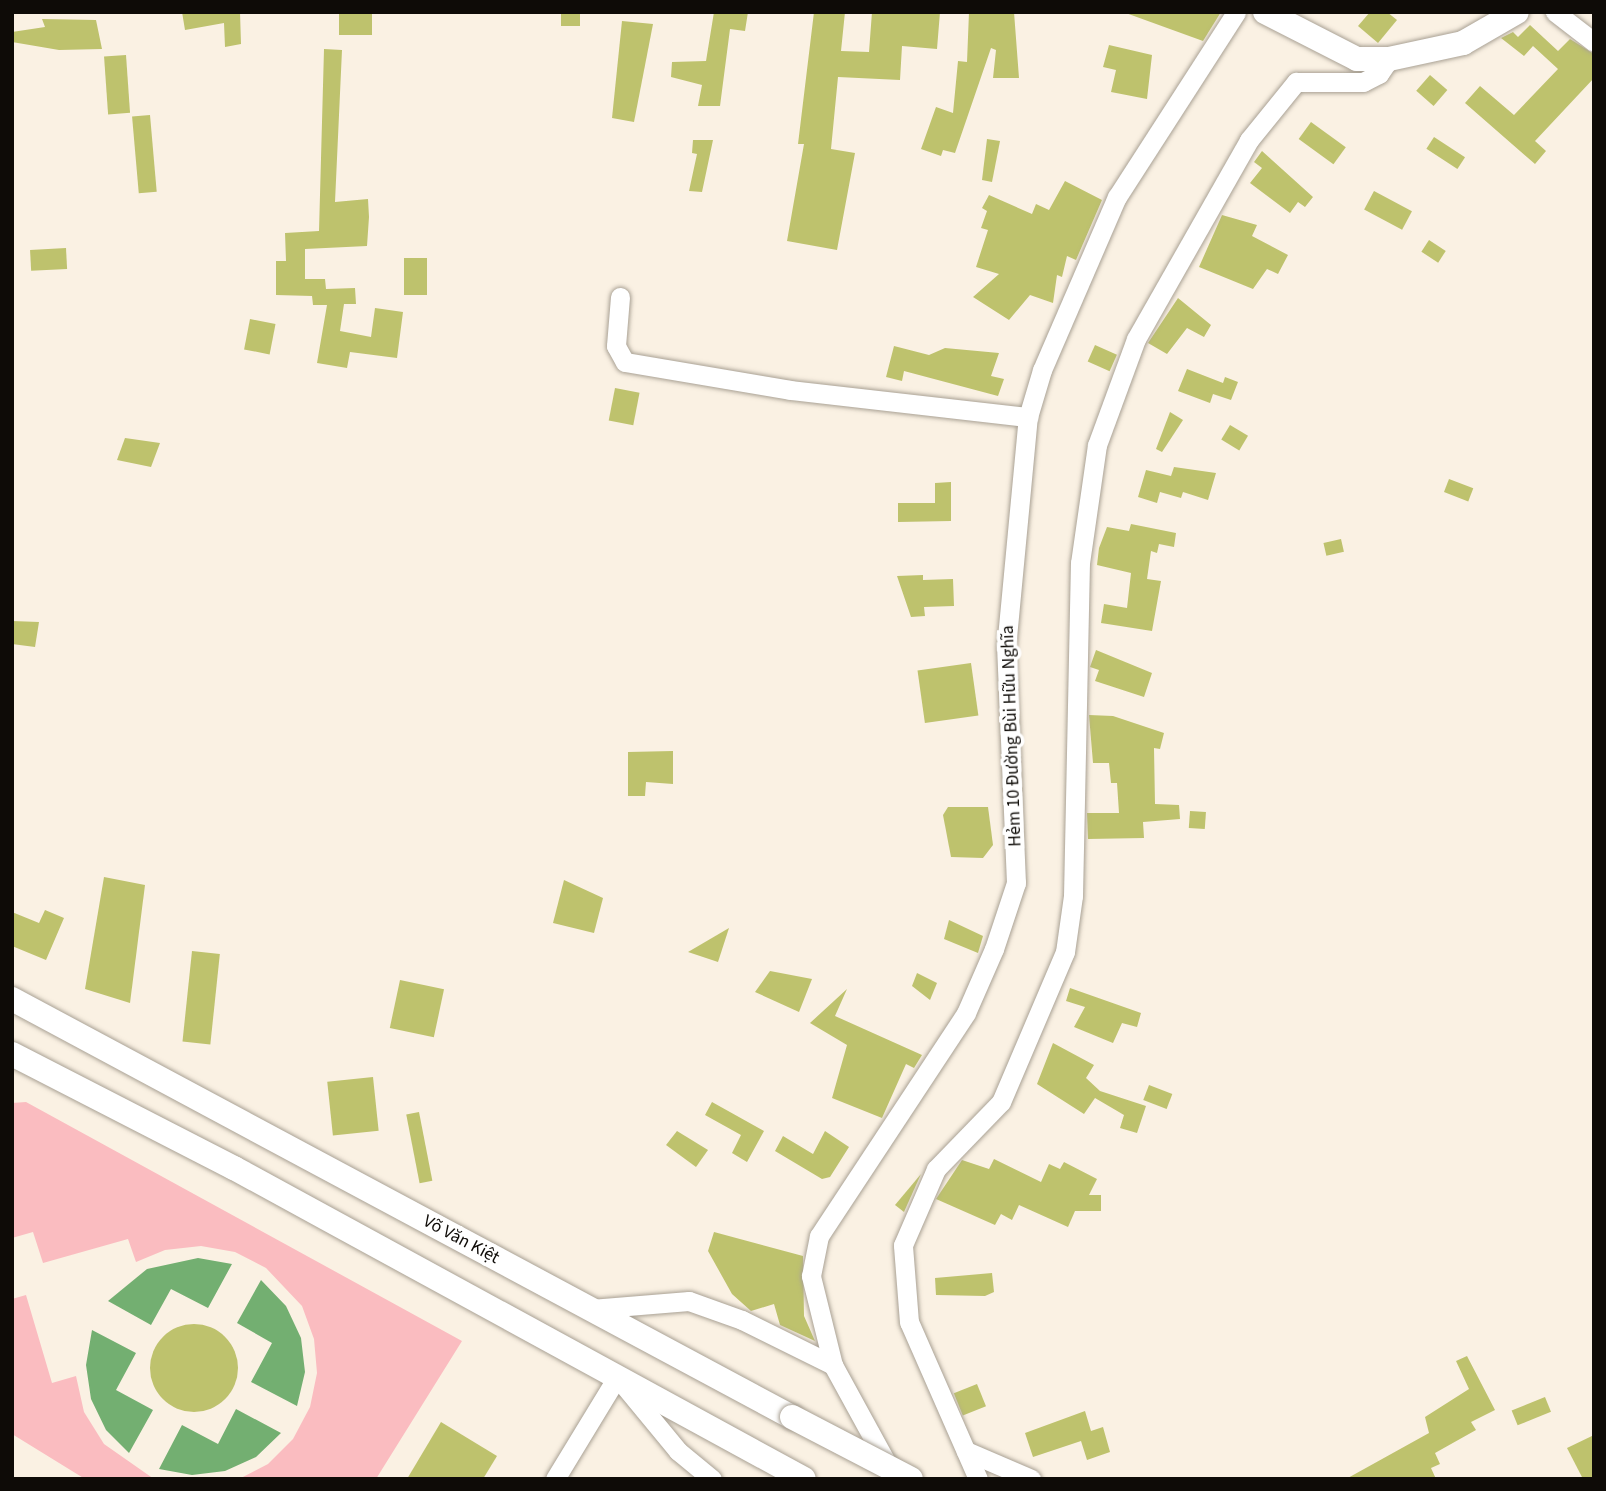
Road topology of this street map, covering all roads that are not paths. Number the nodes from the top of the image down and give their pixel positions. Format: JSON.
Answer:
{"nodes":[{"id":1,"x":1236,"y":12,"type":"edge"},
{"id":2,"x":1265,"y":12,"type":"edge"},
{"id":3,"x":1517,"y":12,"type":"edge"},
{"id":4,"x":1555,"y":12,"type":"edge"},
{"id":5,"x":1594,"y":42,"type":"edge"},
{"id":6,"x":1389,"y":59,"type":"junction"},
{"id":7,"x":620,"y":297,"type":"dead end"},
{"id":8,"x":1028,"y":417,"type":"junction"},
{"id":9,"x":12,"y":999,"type":"edge"},
{"id":10,"x":12,"y":1054,"type":"edge"},
{"id":11,"x":591,"y":1309,"type":"junction"},
{"id":12,"x":833,"y":1365,"type":"junction"},
{"id":13,"x":617,"y":1377,"type":"junction"},
{"id":14,"x":966,"y":1451,"type":"junction"},
{"id":15,"x":555,"y":1479,"type":"edge"},
{"id":16,"x":712,"y":1479,"type":"edge"},
{"id":17,"x":804,"y":1479,"type":"edge"},
{"id":18,"x":895,"y":1479,"type":"edge"},
{"id":19,"x":911,"y":1479,"type":"edge"},
{"id":20,"x":978,"y":1479,"type":"edge"},
{"id":21,"x":1031,"y":1479,"type":"edge"}],
"edges":[{"from":1,"to":8,"type":"street","name":"Hẻm 10 Đường Bùi Hữu Nghĩa"},
{"from":2,"to":6,"type":"main road"},
{"from":3,"to":6,"type":"main road"},
{"from":4,"to":5,"type":"street"},
{"from":6,"to":14,"type":"street"},
{"from":7,"to":8,"type":"street"},
{"from":8,"to":12,"type":"street","name":"Hẻm 10 Đường Bùi Hữu Nghĩa"},
{"from":9,"to":11,"type":"main road","name":"Võ Văn Kiệt"},
{"from":10,"to":13,"type":"main road"},
{"from":11,"to":12,"type":"street"},
{"from":11,"to":19,"type":"main road","name":"Võ Văn Kiệt","bridge":true},
{"from":12,"to":18,"type":"street","name":"Hẻm 10 Đường Bùi Hữu Nghĩa"},
{"from":13,"to":15,"type":"street"},
{"from":13,"to":16,"type":"street"},
{"from":13,"to":17,"type":"main road"},
{"from":14,"to":20,"type":"street"},
{"from":14,"to":21,"type":"street"}]}
